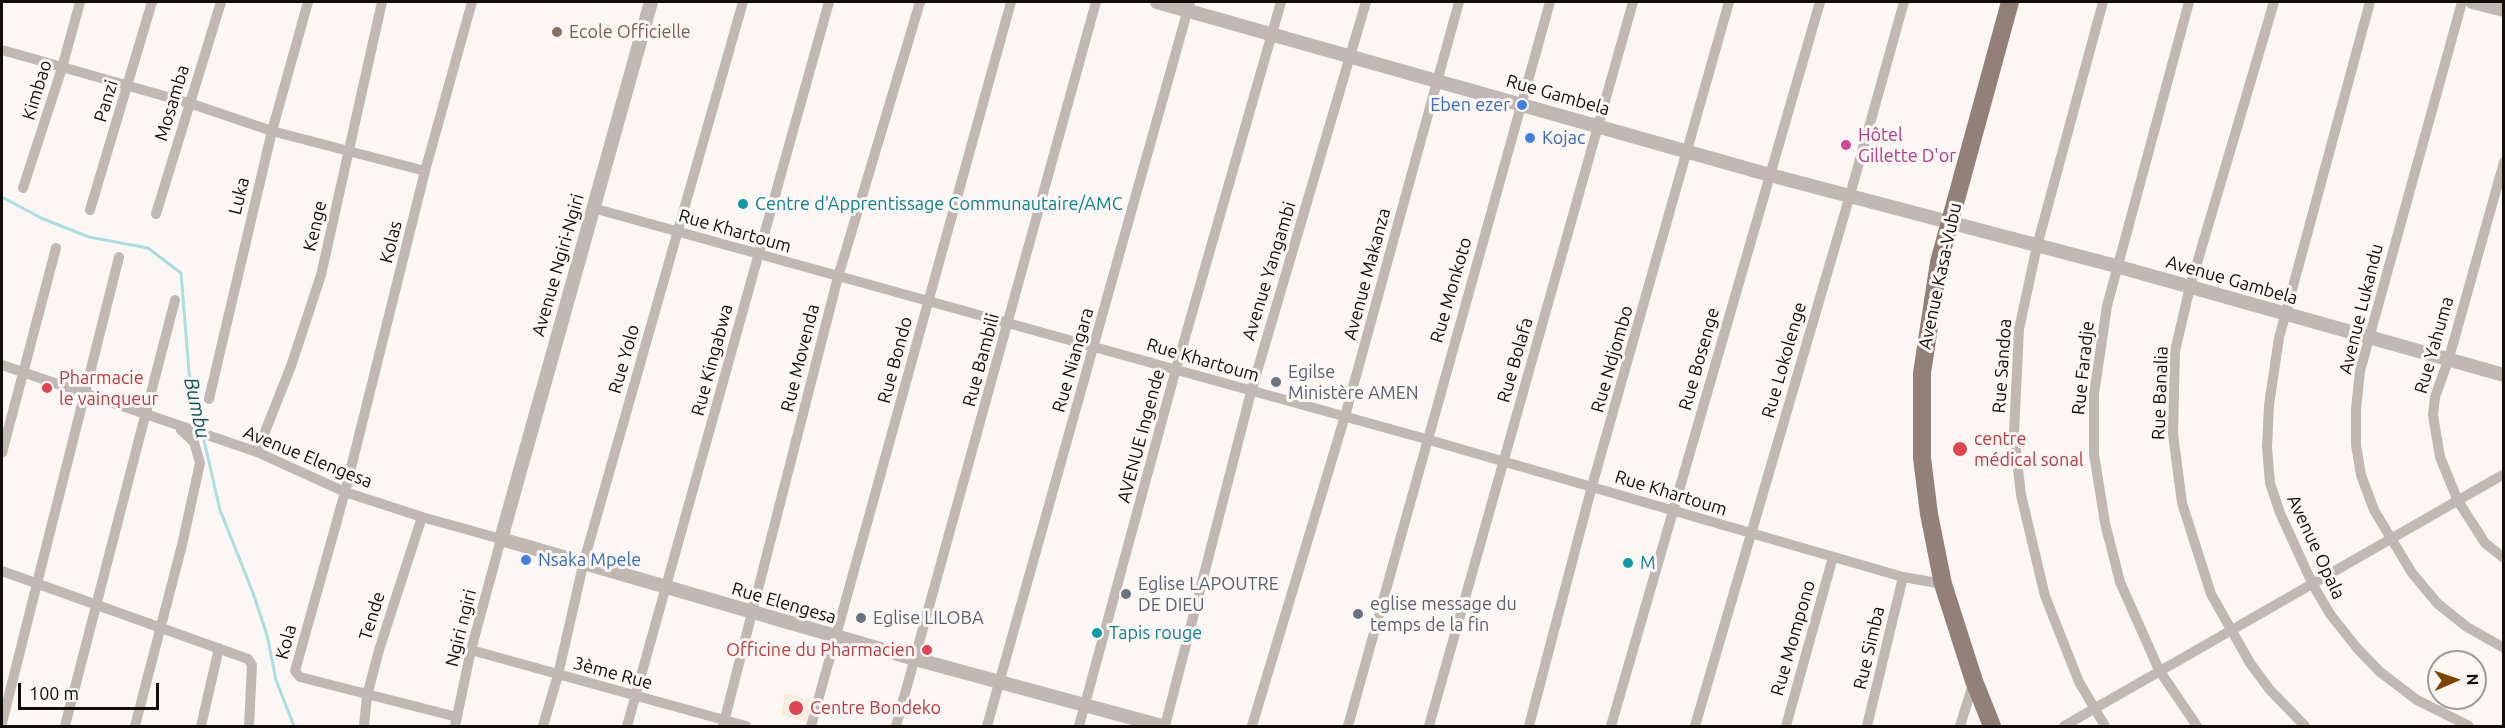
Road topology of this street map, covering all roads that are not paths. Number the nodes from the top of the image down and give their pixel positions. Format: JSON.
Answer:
{"nodes":[{"id":1,"x":80,"y":2,"type":"edge"},
{"id":2,"x":152,"y":2,"type":"edge"},
{"id":3,"x":221,"y":2,"type":"edge"},
{"id":4,"x":308,"y":2,"type":"edge"},
{"id":5,"x":382,"y":2,"type":"edge"},
{"id":6,"x":472,"y":2,"type":"edge"},
{"id":7,"x":651,"y":2,"type":"edge"},
{"id":8,"x":742,"y":2,"type":"edge"},
{"id":9,"x":829,"y":2,"type":"edge"},
{"id":10,"x":920,"y":2,"type":"edge"},
{"id":11,"x":1011,"y":2,"type":"edge"},
{"id":12,"x":1096,"y":2,"type":"edge"},
{"id":13,"x":1157,"y":2,"type":"edge"},
{"id":14,"x":1281,"y":2,"type":"edge"},
{"id":15,"x":1366,"y":2,"type":"edge"},
{"id":16,"x":1459,"y":2,"type":"edge"},
{"id":17,"x":1550,"y":2,"type":"edge"},
{"id":18,"x":1633,"y":2,"type":"edge"},
{"id":19,"x":1730,"y":2,"type":"edge"},
{"id":20,"x":1820,"y":2,"type":"edge"},
{"id":21,"x":1904,"y":2,"type":"edge"},
{"id":22,"x":2010,"y":2,"type":"edge"},
{"id":23,"x":2103,"y":2,"type":"edge"},
{"id":24,"x":2189,"y":2,"type":"edge"},
{"id":25,"x":2274,"y":2,"type":"edge"},
{"id":26,"x":2370,"y":2,"type":"edge"},
{"id":27,"x":2462,"y":2,"type":"edge"},
{"id":28,"x":2472,"y":2,"type":"edge"},
{"id":29,"x":1189,"y":6,"type":"edge"},
{"id":30,"x":2504,"y":10,"type":"edge"},
{"id":31,"x":1272,"y":34,"type":"junction"},
{"id":32,"x":2,"y":50,"type":"edge"},
{"id":33,"x":1351,"y":55,"type":"junction"},
{"id":34,"x":62,"y":68,"type":"junction"},
{"id":35,"x":1438,"y":79,"type":"junction"},
{"id":36,"x":128,"y":87,"type":"junction"},
{"id":37,"x":189,"y":103,"type":"junction"},
{"id":38,"x":1521,"y":103,"type":"junction"},
{"id":39,"x":1598,"y":125,"type":"junction"},
{"id":40,"x":272,"y":131,"type":"junction"},
{"id":41,"x":1689,"y":150,"type":"junction"},
{"id":42,"x":349,"y":151,"type":"junction"},
{"id":43,"x":2504,"y":162,"type":"edge"},
{"id":44,"x":425,"y":171,"type":"junction"},
{"id":45,"x":1770,"y":175,"type":"junction"},
{"id":46,"x":23,"y":188,"type":"dead end"},
{"id":47,"x":1850,"y":195,"type":"junction"},
{"id":48,"x":593,"y":208,"type":"junction"},
{"id":49,"x":90,"y":210,"type":"dead end"},
{"id":50,"x":156,"y":214,"type":"dead end"},
{"id":51,"x":1949,"y":222,"type":"junction"},
{"id":52,"x":678,"y":232,"type":"junction"},
{"id":53,"x":2037,"y":246,"type":"junction"},
{"id":54,"x":56,"y":248,"type":"dead end"},
{"id":55,"x":757,"y":256,"type":"junction"},
{"id":56,"x":119,"y":257,"type":"dead end"},
{"id":57,"x":2116,"y":266,"type":"junction"},
{"id":58,"x":838,"y":277,"type":"junction"},
{"id":59,"x":2190,"y":287,"type":"junction"},
{"id":60,"x":174,"y":300,"type":"dead end"},
{"id":61,"x":927,"y":303,"type":"junction"},
{"id":62,"x":2286,"y":315,"type":"junction"},
{"id":63,"x":1008,"y":323,"type":"junction"},
{"id":64,"x":2368,"y":337,"type":"junction"},
{"id":65,"x":1094,"y":346,"type":"junction"},
{"id":66,"x":2449,"y":358,"type":"junction"},
{"id":67,"x":2,"y":365,"type":"edge"},
{"id":68,"x":1176,"y":369,"type":"junction"},
{"id":69,"x":22,"y":371,"type":"junction"},
{"id":70,"x":2504,"y":375,"type":"edge"},
{"id":71,"x":84,"y":392,"type":"junction"},
{"id":72,"x":1251,"y":392,"type":"junction"},
{"id":73,"x":209,"y":399,"type":"dead end"},
{"id":74,"x":144,"y":413,"type":"junction"},
{"id":75,"x":1345,"y":416,"type":"junction"},
{"id":76,"x":173,"y":423,"type":"junction"},
{"id":77,"x":1426,"y":439,"type":"junction"},
{"id":78,"x":257,"y":452,"type":"junction"},
{"id":79,"x":2,"y":453,"type":"edge"},
{"id":80,"x":1503,"y":461,"type":"junction"},
{"id":81,"x":2504,"y":474,"type":"edge"},
{"id":82,"x":1592,"y":486,"type":"junction"},
{"id":83,"x":345,"y":492,"type":"junction"},
{"id":84,"x":2458,"y":501,"type":"junction"},
{"id":85,"x":1672,"y":511,"type":"junction"},
{"id":86,"x":422,"y":517,"type":"junction"},
{"id":87,"x":1750,"y":534,"type":"junction"},
{"id":88,"x":501,"y":539,"type":"junction"},
{"id":89,"x":2390,"y":540,"type":"junction"},
{"id":90,"x":1833,"y":557,"type":"junction"},
{"id":91,"x":2504,"y":558,"type":"edge"},
{"id":92,"x":584,"y":561,"type":"junction"},
{"id":93,"x":2,"y":571,"type":"edge"},
{"id":94,"x":1903,"y":577,"type":"junction"},
{"id":95,"x":1942,"y":584,"type":"junction"},
{"id":96,"x":36,"y":585,"type":"junction"},
{"id":97,"x":2313,"y":585,"type":"junction"},
{"id":98,"x":667,"y":588,"type":"junction"},
{"id":99,"x":96,"y":604,"type":"junction"},
{"id":100,"x":752,"y":613,"type":"junction"},
{"id":101,"x":161,"y":627,"type":"junction"},
{"id":102,"x":2231,"y":629,"type":"junction"},
{"id":103,"x":837,"y":637,"type":"junction"},
{"id":104,"x":219,"y":648,"type":"junction"},
{"id":105,"x":2504,"y":648,"type":"edge"},
{"id":106,"x":471,"y":650,"type":"junction"},
{"id":107,"x":915,"y":659,"type":"junction"},
{"id":108,"x":2159,"y":670,"type":"junction"},
{"id":109,"x":558,"y":675,"type":"junction"},
{"id":110,"x":1974,"y":681,"type":"junction"},
{"id":111,"x":999,"y":682,"type":"junction"},
{"id":112,"x":367,"y":696,"type":"junction"},
{"id":113,"x":636,"y":697,"type":"junction"},
{"id":114,"x":1085,"y":707,"type":"junction"},
{"id":115,"x":2093,"y":710,"type":"junction"},
{"id":116,"x":456,"y":722,"type":"edge"},
{"id":117,"x":2,"y":723,"type":"edge"},
{"id":118,"x":724,"y":724,"type":"edge"},
{"id":119,"x":65,"y":726,"type":"edge"},
{"id":120,"x":135,"y":726,"type":"edge"},
{"id":121,"x":201,"y":726,"type":"edge"},
{"id":122,"x":249,"y":726,"type":"edge"},
{"id":123,"x":364,"y":726,"type":"edge"},
{"id":124,"x":543,"y":726,"type":"edge"},
{"id":125,"x":627,"y":726,"type":"edge"},
{"id":126,"x":746,"y":726,"type":"edge"},
{"id":127,"x":811,"y":726,"type":"edge"},
{"id":128,"x":896,"y":726,"type":"edge"},
{"id":129,"x":987,"y":726,"type":"edge"},
{"id":130,"x":1079,"y":726,"type":"edge"},
{"id":131,"x":1163,"y":726,"type":"edge"},
{"id":132,"x":1252,"y":726,"type":"edge"},
{"id":133,"x":1348,"y":726,"type":"edge"},
{"id":134,"x":1429,"y":726,"type":"edge"},
{"id":135,"x":1529,"y":726,"type":"edge"},
{"id":136,"x":1611,"y":726,"type":"edge"},
{"id":137,"x":1695,"y":726,"type":"edge"},
{"id":138,"x":1786,"y":726,"type":"edge"},
{"id":139,"x":1867,"y":726,"type":"edge"},
{"id":140,"x":1960,"y":726,"type":"edge"},
{"id":141,"x":1992,"y":726,"type":"edge"},
{"id":142,"x":2064,"y":726,"type":"edge"},
{"id":143,"x":2105,"y":726,"type":"edge"},
{"id":144,"x":2197,"y":726,"type":"edge"},
{"id":145,"x":2305,"y":726,"type":"edge"},
{"id":146,"x":2469,"y":726,"type":"edge"}],
"edges":[{"from":1,"to":34,"type":"street","name":"Kimbao"},
{"from":2,"to":36,"type":"street","name":"Panzi"},
{"from":3,"to":37,"type":"street","name":"Mosamba"},
{"from":4,"to":40,"type":"street","name":"Luka"},
{"from":5,"to":42,"type":"street","name":"Kenge"},
{"from":6,"to":44,"type":"street","name":"Kolas"},
{"from":7,"to":48,"type":"street","name":"Avenue Ngiri-Ngiri"},
{"from":8,"to":52,"type":"street","name":"Rue Yolo"},
{"from":9,"to":55,"type":"street","name":"Rue Kingabwa"},
{"from":10,"to":58,"type":"street","name":"Rue Movenda"},
{"from":11,"to":61,"type":"street","name":"Rue Bondo"},
{"from":12,"to":63,"type":"street","name":"Rue Bambili"},
{"from":13,"to":29,"type":"street","name":"Rue Gambela"},
{"from":14,"to":31,"type":"street","name":"AVENUE Ingende"},
{"from":15,"to":33,"type":"street","name":"Avenue Yangambi"},
{"from":16,"to":35,"type":"street","name":"Avenue Makanza"},
{"from":17,"to":38,"type":"street","name":"Rue Monkoto"},
{"from":18,"to":39,"type":"street","name":"Rue Bolafa"},
{"from":19,"to":41,"type":"street","name":"Rue Ndjombo"},
{"from":20,"to":45,"type":"street","name":"Rue Bosenge"},
{"from":21,"to":47,"type":"street","name":"Rue Lokolenge"},
{"from":22,"to":51,"type":"main road","name":"Avenue Kasa-Vubu"},
{"from":23,"to":53,"type":"street","name":"Rue Sandoa"},
{"from":24,"to":57,"type":"street","name":"Rue Faradje"},
{"from":25,"to":59,"type":"street","name":"Rue Banalia"},
{"from":26,"to":62,"type":"street","name":"Avenue Opala"},
{"from":27,"to":64,"type":"street","name":"Avenue Lukandu"},
{"from":28,"to":30,"type":"street"},
{"from":29,"to":31,"type":"street","name":"Rue Gambela"},
{"from":29,"to":65,"type":"street","name":"Rue Niangara"},
{"from":31,"to":33,"type":"street","name":"Rue Gambela"},
{"from":31,"to":68,"type":"street","name":"AVENUE Ingende"},
{"from":32,"to":34,"type":"street"},
{"from":33,"to":35,"type":"street","name":"Rue Gambela"},
{"from":33,"to":72,"type":"street","name":"Avenue Yangambi"},
{"from":34,"to":36,"type":"street"},
{"from":34,"to":46,"type":"street","name":"Kimbao"},
{"from":35,"to":38,"type":"street","name":"Rue Gambela"},
{"from":35,"to":75,"type":"street","name":"Avenue Makanza"},
{"from":36,"to":37,"type":"street"},
{"from":36,"to":49,"type":"street","name":"Panzi"},
{"from":37,"to":40,"type":"street"},
{"from":37,"to":50,"type":"street","name":"Mosamba"},
{"from":38,"to":39,"type":"street","name":"Rue Gambela"},
{"from":38,"to":77,"type":"street","name":"Rue Monkoto"},
{"from":39,"to":41,"type":"street","name":"Rue Gambela"},
{"from":39,"to":80,"type":"street","name":"Rue Bolafa"},
{"from":40,"to":42,"type":"street"},
{"from":40,"to":73,"type":"street","name":"Luka"},
{"from":41,"to":45,"type":"street","name":"Rue Gambela"},
{"from":41,"to":82,"type":"street","name":"Rue Ndjombo"},
{"from":42,"to":44,"type":"street"},
{"from":42,"to":78,"type":"street","name":"Kenge"},
{"from":43,"to":66,"type":"street","name":"Rue Yahuma"},
{"from":44,"to":83,"type":"street","name":"Kolas"},
{"from":45,"to":47,"type":"street","name":"Rue Gambela"},
{"from":45,"to":85,"type":"street","name":"Rue Bosenge"},
{"from":47,"to":51,"type":"street","name":"Rue Gambela"},
{"from":47,"to":87,"type":"street","name":"Rue Lokolenge"},
{"from":48,"to":52,"type":"street","name":"Rue Khartoum"},
{"from":48,"to":88,"type":"street","name":"Avenue Ngiri-Ngiri"},
{"from":51,"to":53,"type":"street","name":"Avenue Gambela"},
{"from":51,"to":95,"type":"main road","name":"Avenue Kasa-Vubu"},
{"from":52,"to":55,"type":"street","name":"Rue Khartoum"},
{"from":52,"to":92,"type":"street","name":"Rue Yolo"},
{"from":53,"to":57,"type":"street","name":"Avenue Gambela"},
{"from":53,"to":115,"type":"street","name":"Rue Sandoa"},
{"from":54,"to":69,"type":"street"},
{"from":55,"to":58,"type":"street","name":"Rue Khartoum"},
{"from":55,"to":98,"type":"street","name":"Rue Kingabwa"},
{"from":56,"to":71,"type":"street"},
{"from":57,"to":59,"type":"street","name":"Avenue Gambela"},
{"from":57,"to":108,"type":"street","name":"Rue Faradje"},
{"from":58,"to":61,"type":"street","name":"Rue Khartoum"},
{"from":58,"to":100,"type":"street","name":"Rue Movenda"},
{"from":59,"to":62,"type":"street","name":"Avenue Gambela"},
{"from":59,"to":102,"type":"street","name":"Rue Banalia"},
{"from":60,"to":74,"type":"street"},
{"from":61,"to":63,"type":"street","name":"Rue Khartoum"},
{"from":61,"to":103,"type":"street","name":"Rue Bondo"},
{"from":62,"to":64,"type":"street","name":"Avenue Gambela"},
{"from":62,"to":97,"type":"street","name":"Avenue Opala"},
{"from":63,"to":65,"type":"street","name":"Rue Khartoum"},
{"from":63,"to":107,"type":"street","name":"Rue Bambili"},
{"from":64,"to":66,"type":"street","name":"Avenue Gambela"},
{"from":64,"to":89,"type":"street","name":"Avenue Lukandu"},
{"from":65,"to":68,"type":"street","name":"Rue Khartoum"},
{"from":65,"to":111,"type":"street","name":"Rue Niangara"},
{"from":66,"to":70,"type":"street","name":"Avenue Gambela"},
{"from":66,"to":84,"type":"street","name":"Rue Yahuma"},
{"from":67,"to":69,"type":"street","name":"Avenue Elengesa"},
{"from":68,"to":72,"type":"street","name":"Rue Khartoum"},
{"from":68,"to":114,"type":"street","name":"AVENUE Ingende"},
{"from":69,"to":71,"type":"street","name":"Avenue Elengesa"},
{"from":69,"to":79,"type":"street"},
{"from":71,"to":74,"type":"street","name":"Avenue Elengesa"},
{"from":71,"to":96,"type":"street"},
{"from":72,"to":75,"type":"street","name":"Rue Khartoum"},
{"from":72,"to":131,"type":"street","name":"Avenue Yangambi"},
{"from":74,"to":76,"type":"street","name":"Avenue Elengesa"},
{"from":74,"to":99,"type":"street"},
{"from":75,"to":77,"type":"street","name":"Rue Khartoum"},
{"from":75,"to":132,"type":"street","name":"Avenue Makanza"},
{"from":76,"to":78,"type":"street","name":"Avenue Elengesa"},
{"from":76,"to":101,"type":"street"},
{"from":77,"to":80,"type":"street","name":"Rue Khartoum"},
{"from":77,"to":133,"type":"street","name":"Rue Monkoto"},
{"from":78,"to":83,"type":"street","name":"Avenue Elengesa"},
{"from":80,"to":82,"type":"street","name":"Rue Khartoum"},
{"from":80,"to":134,"type":"street","name":"Rue Bolafa"},
{"from":81,"to":84,"type":"street"},
{"from":82,"to":85,"type":"street","name":"Rue Khartoum"},
{"from":82,"to":135,"type":"street","name":"Rue Ndjombo"},
{"from":83,"to":86,"type":"street","name":"Avenue Elengesa"},
{"from":83,"to":112,"type":"street","name":"Kola"},
{"from":84,"to":89,"type":"street"},
{"from":84,"to":91,"type":"street","name":"Rue Yahuma"},
{"from":85,"to":87,"type":"street","name":"Rue Khartoum"},
{"from":85,"to":136,"type":"street","name":"Rue Bosenge"},
{"from":86,"to":88,"type":"street","name":"Avenue Elengesa"},
{"from":86,"to":112,"type":"street","name":"Tende"},
{"from":87,"to":90,"type":"street","name":"Rue Khartoum"},
{"from":87,"to":137,"type":"street","name":"Rue Lokolenge"},
{"from":88,"to":92,"type":"street","name":"Rue Elengesa"},
{"from":88,"to":106,"type":"street","name":"Ngiri ngiri"},
{"from":89,"to":97,"type":"street"},
{"from":89,"to":105,"type":"street","name":"Avenue Lukandu"},
{"from":90,"to":94,"type":"street","name":"Rue Khartoum"},
{"from":90,"to":138,"type":"street","name":"Rue Mompono"},
{"from":92,"to":98,"type":"street","name":"Rue Elengesa"},
{"from":92,"to":109,"type":"street","name":"Rue Yolo"},
{"from":93,"to":96,"type":"street"},
{"from":94,"to":95,"type":"street","name":"Rue Khartoum"},
{"from":94,"to":139,"type":"street","name":"Rue Simba"},
{"from":95,"to":110,"type":"main road","name":"Avenue Kasa-Vubu"},
{"from":96,"to":99,"type":"street"},
{"from":96,"to":117,"type":"street"},
{"from":97,"to":102,"type":"street"},
{"from":97,"to":146,"type":"street","name":"Avenue Opala"},
{"from":98,"to":100,"type":"street","name":"Rue Elengesa"},
{"from":98,"to":113,"type":"street","name":"Rue Kingabwa"},
{"from":99,"to":101,"type":"street"},
{"from":99,"to":119,"type":"street"},
{"from":100,"to":103,"type":"street","name":"Rue Elengesa"},
{"from":100,"to":118,"type":"street","name":"Rue Movenda"},
{"from":101,"to":104,"type":"street"},
{"from":101,"to":120,"type":"street"},
{"from":102,"to":108,"type":"street"},
{"from":102,"to":145,"type":"street","name":"Rue Banalia"},
{"from":103,"to":107,"type":"street","name":"Rue Elengesa"},
{"from":103,"to":127,"type":"street","name":"Rue Bondo"},
{"from":104,"to":121,"type":"street"},
{"from":104,"to":122,"type":"street"},
{"from":106,"to":109,"type":"street","name":"3ème Rue"},
{"from":106,"to":116,"type":"street","name":"Ngiri ngiri"},
{"from":107,"to":111,"type":"street","name":"Rue Elengesa"},
{"from":107,"to":128,"type":"street","name":"Rue Bambili"},
{"from":108,"to":115,"type":"street"},
{"from":108,"to":144,"type":"street","name":"Rue Faradje"},
{"from":109,"to":113,"type":"street","name":"3ème Rue"},
{"from":109,"to":124,"type":"street","name":"Rue Yolo"},
{"from":110,"to":140,"type":"street"},
{"from":110,"to":141,"type":"main road","name":"Avenue Kasa-Vubu"},
{"from":111,"to":114,"type":"street","name":"Rue Elengesa"},
{"from":111,"to":129,"type":"street","name":"Rue Niangara"},
{"from":112,"to":116,"type":"street","name":"Kola"},
{"from":112,"to":123,"type":"street","name":"Tende"},
{"from":113,"to":118,"type":"street","name":"3ème Rue"},
{"from":113,"to":125,"type":"street","name":"Rue Kingabwa"},
{"from":114,"to":130,"type":"street","name":"AVENUE Ingende"},
{"from":114,"to":131,"type":"street","name":"Rue Elengesa"},
{"from":115,"to":142,"type":"street"},
{"from":115,"to":143,"type":"street","name":"Rue Sandoa"},
{"from":118,"to":126,"type":"street","name":"3ème Rue"}]}
